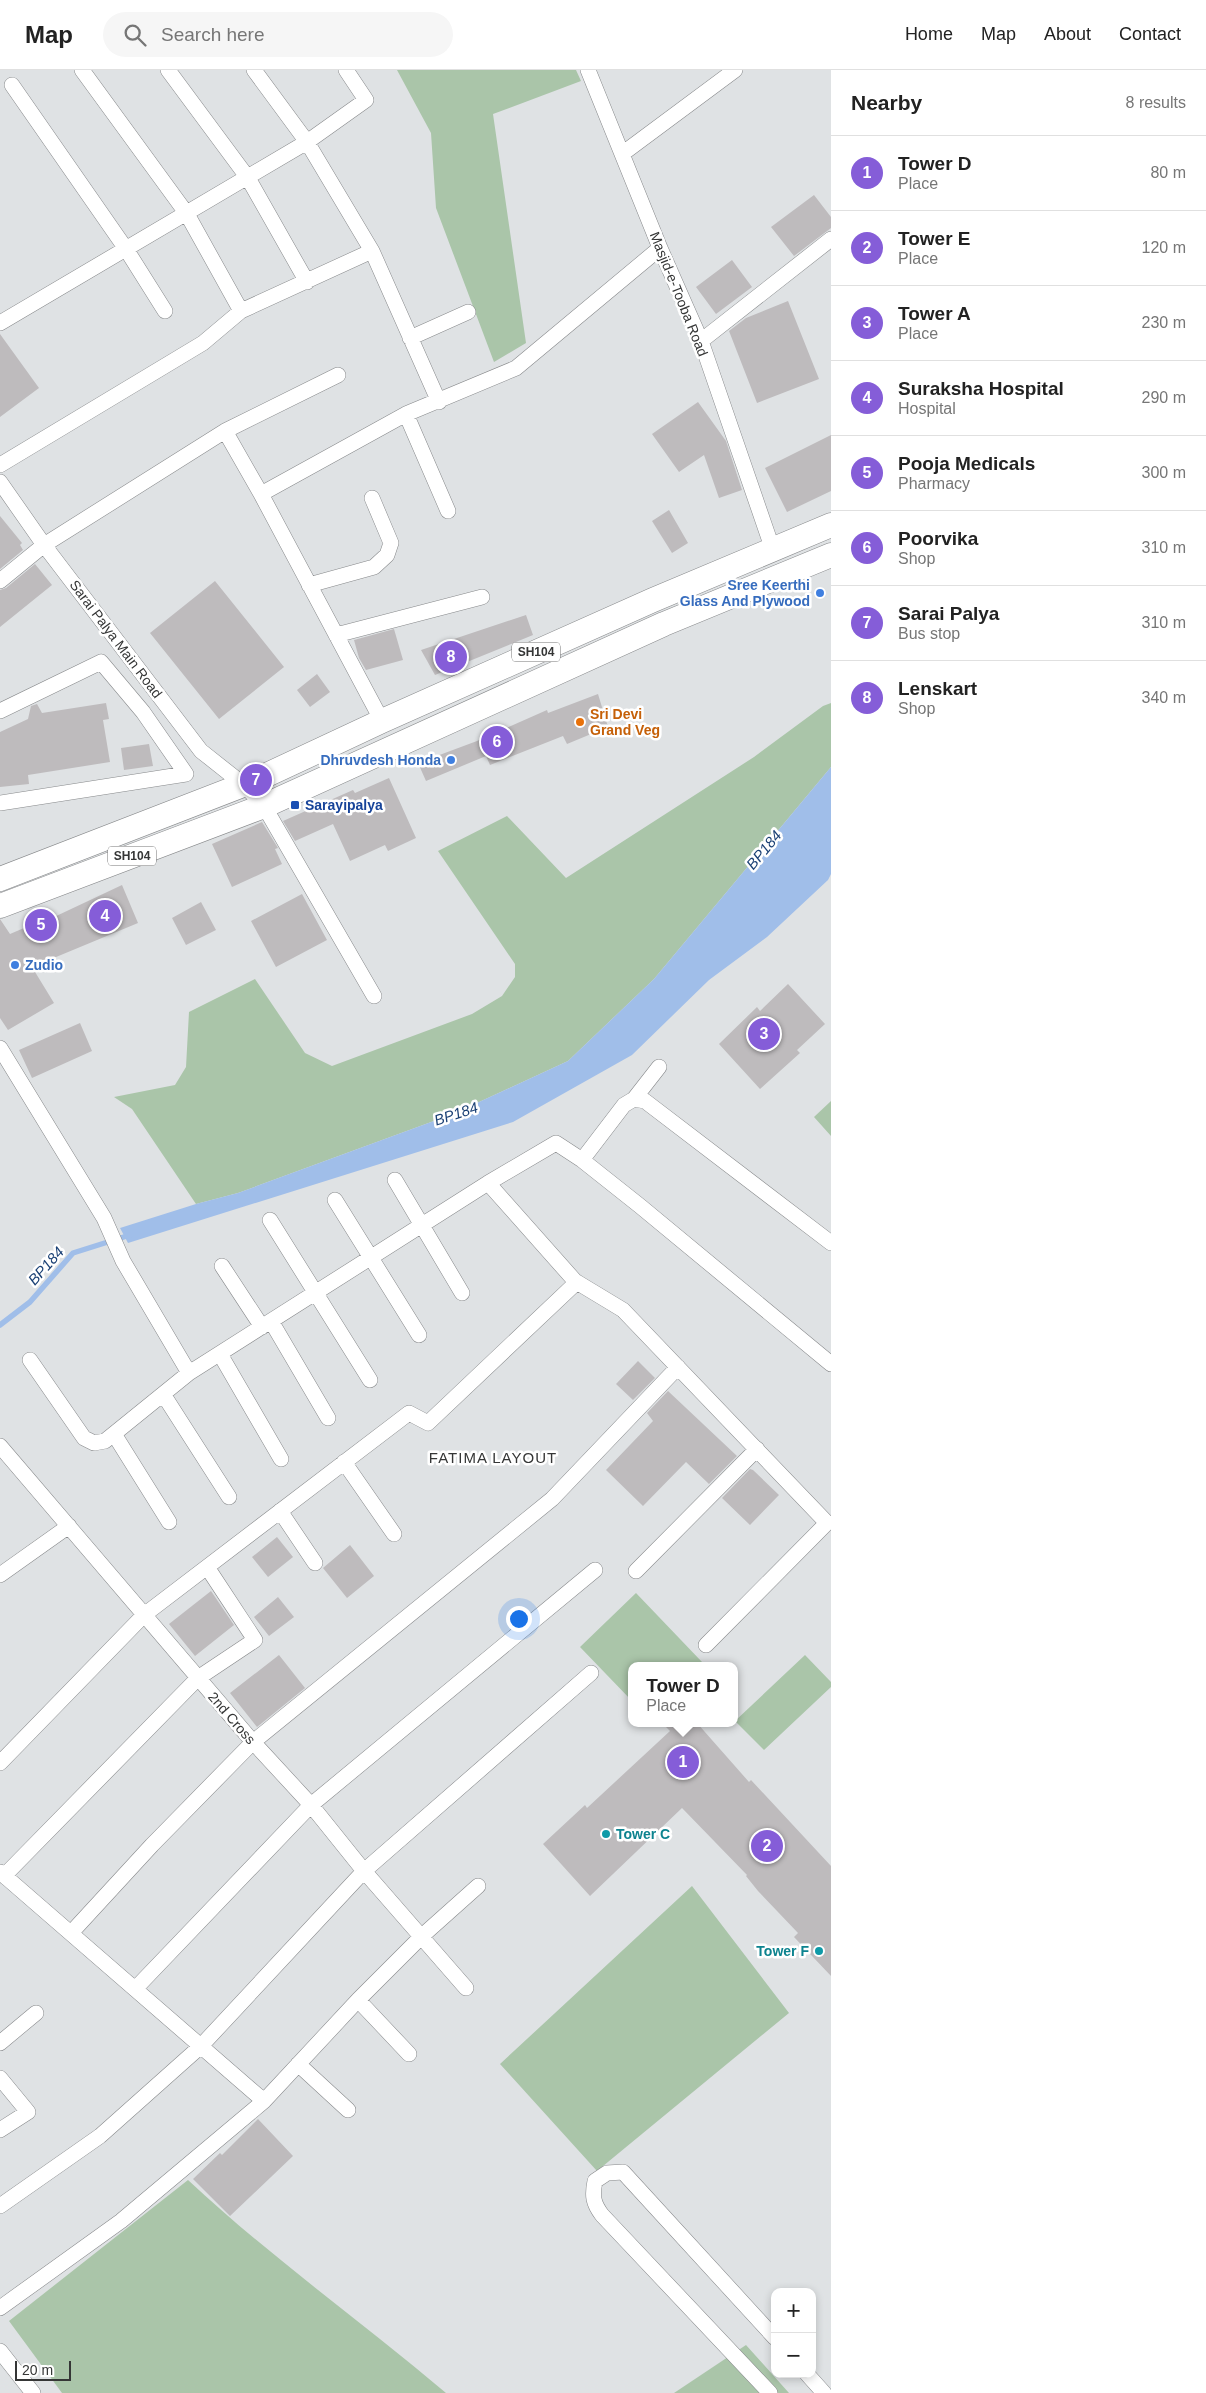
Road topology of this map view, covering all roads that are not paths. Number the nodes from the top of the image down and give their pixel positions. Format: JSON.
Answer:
{"nodes":[{"id":1,"x":82,"y":70,"type":"edge"},
{"id":2,"x":168,"y":70,"type":"edge"},
{"id":3,"x":254,"y":70,"type":"edge"},
{"id":4,"x":346,"y":70,"type":"edge"},
{"id":5,"x":588,"y":70,"type":"edge"},
{"id":6,"x":735,"y":70,"type":"edge"},
{"id":7,"x":12,"y":85,"type":"dead end"},
{"id":8,"x":307,"y":142,"type":"junction"},
{"id":9,"x":622,"y":154,"type":"junction"},
{"id":10,"x":248,"y":178,"type":"junction"},
{"id":11,"x":187,"y":214,"type":"junction"},
{"id":12,"x":831,"y":239,"type":"edge"},
{"id":13,"x":126,"y":248,"type":"junction"},
{"id":14,"x":660,"y":248,"type":"junction"},
{"id":15,"x":372,"y":251,"type":"junction"},
{"id":16,"x":307,"y":282,"type":"junction"},
{"id":17,"x":165,"y":311,"type":"dead end"},
{"id":18,"x":241,"y":311,"type":"junction"},
{"id":19,"x":468,"y":312,"type":"dead end"},
{"id":20,"x":0,"y":324,"type":"edge"},
{"id":21,"x":410,"y":338,"type":"junction"},
{"id":22,"x":701,"y":341,"type":"junction"},
{"id":23,"x":338,"y":375,"type":"dead end"},
{"id":24,"x":439,"y":402,"type":"junction"},
{"id":25,"x":406,"y":414,"type":"junction"},
{"id":26,"x":225,"y":431,"type":"junction"},
{"id":27,"x":0,"y":465,"type":"edge"},
{"id":28,"x":0,"y":482,"type":"edge"},
{"id":29,"x":261,"y":494,"type":"junction"},
{"id":30,"x":372,"y":498,"type":"dead end"},
{"id":31,"x":448,"y":511,"type":"dead end"},
{"id":32,"x":831,"y":525,"type":"edge"},
{"id":33,"x":44,"y":545,"type":"junction"},
{"id":34,"x":773,"y":550,"type":"junction"},
{"id":35,"x":831,"y":555,"type":"edge"},
{"id":36,"x":0,"y":581,"type":"edge"},
{"id":37,"x":309,"y":585,"type":"junction"},
{"id":38,"x":482,"y":597,"type":"dead end"},
{"id":39,"x":336,"y":635,"type":"junction"},
{"id":40,"x":130,"y":655,"type":"junction"},
{"id":41,"x":106,"y":669,"type":"junction"},
{"id":42,"x":163,"y":703,"type":"junction"},
{"id":43,"x":0,"y":712,"type":"edge"},
{"id":44,"x":143,"y":712,"type":"junction"},
{"id":45,"x":382,"y":720,"type":"junction"},
{"id":46,"x":201,"y":751,"type":"junction"},
{"id":47,"x":178,"y":759,"type":"junction"},
{"id":48,"x":244,"y":785,"type":"junction"},
{"id":49,"x":0,"y":803,"type":"edge"},
{"id":50,"x":264,"y":806,"type":"junction"},
{"id":51,"x":0,"y":879,"type":"edge"},
{"id":52,"x":0,"y":906,"type":"edge"},
{"id":53,"x":374,"y":996,"type":"dead end"},
{"id":54,"x":0,"y":1048,"type":"edge"},
{"id":55,"x":659,"y":1067,"type":"dead end"},
{"id":56,"x":634,"y":1099,"type":"junction"},
{"id":57,"x":582,"y":1160,"type":"junction"},
{"id":58,"x":395,"y":1180,"type":"dead end"},
{"id":59,"x":488,"y":1183,"type":"junction"},
{"id":60,"x":335,"y":1200,"type":"dead end"},
{"id":61,"x":270,"y":1220,"type":"dead end"},
{"id":62,"x":421,"y":1225,"type":"junction"},
{"id":63,"x":831,"y":1243,"type":"edge"},
{"id":64,"x":370,"y":1258,"type":"junction"},
{"id":65,"x":222,"y":1266,"type":"dead end"},
{"id":66,"x":577,"y":1282,"type":"junction"},
{"id":67,"x":315,"y":1293,"type":"junction"},
{"id":68,"x":462,"y":1293,"type":"dead end"},
{"id":69,"x":267,"y":1324,"type":"junction"},
{"id":70,"x":419,"y":1335,"type":"dead end"},
{"id":71,"x":220,"y":1354,"type":"junction"},
{"id":72,"x":30,"y":1360,"type":"dead end"},
{"id":73,"x":831,"y":1364,"type":"edge"},
{"id":74,"x":678,"y":1367,"type":"junction"},
{"id":75,"x":190,"y":1373,"type":"junction"},
{"id":76,"x":370,"y":1380,"type":"dead end"},
{"id":77,"x":163,"y":1394,"type":"junction"},
{"id":78,"x":328,"y":1418,"type":"dead end"},
{"id":79,"x":114,"y":1434,"type":"junction"},
{"id":80,"x":0,"y":1446,"type":"edge"},
{"id":81,"x":756,"y":1449,"type":"junction"},
{"id":82,"x":281,"y":1459,"type":"dead end"},
{"id":83,"x":344,"y":1462,"type":"junction"},
{"id":84,"x":229,"y":1496,"type":"dead end"},
{"id":85,"x":280,"y":1511,"type":"junction"},
{"id":86,"x":169,"y":1522,"type":"dead end"},
{"id":87,"x":829,"y":1525,"type":"edge"},
{"id":88,"x":69,"y":1526,"type":"junction"},
{"id":89,"x":394,"y":1534,"type":"dead end"},
{"id":90,"x":315,"y":1564,"type":"dead end"},
{"id":91,"x":207,"y":1567,"type":"junction"},
{"id":92,"x":595,"y":1570,"type":"dead end"},
{"id":93,"x":636,"y":1571,"type":"dead end"},
{"id":94,"x":0,"y":1575,"type":"edge"},
{"id":95,"x":144,"y":1615,"type":"junction"},
{"id":96,"x":706,"y":1645,"type":"dead end"},
{"id":97,"x":591,"y":1673,"type":"dead end"},
{"id":98,"x":198,"y":1678,"type":"junction"},
{"id":99,"x":253,"y":1742,"type":"junction"},
{"id":100,"x":0,"y":1763,"type":"edge"},
{"id":101,"x":311,"y":1805,"type":"junction"},
{"id":102,"x":364,"y":1871,"type":"junction"},
{"id":103,"x":2,"y":1874,"type":"edge"},
{"id":104,"x":478,"y":1886,"type":"dead end"},
{"id":105,"x":70,"y":1933,"type":"junction"},
{"id":106,"x":422,"y":1936,"type":"junction"},
{"id":107,"x":466,"y":1988,"type":"dead end"},
{"id":108,"x":135,"y":1989,"type":"junction"},
{"id":109,"x":358,"y":2000,"type":"junction"},
{"id":110,"x":36,"y":2012,"type":"dead end"},
{"id":111,"x":0,"y":2043,"type":"edge"},
{"id":112,"x":201,"y":2046,"type":"junction"},
{"id":113,"x":409,"y":2054,"type":"dead end"},
{"id":114,"x":298,"y":2064,"type":"junction"},
{"id":115,"x":0,"y":2078,"type":"edge"},
{"id":116,"x":264,"y":2101,"type":"junction"},
{"id":117,"x":348,"y":2110,"type":"dead end"},
{"id":118,"x":0,"y":2130,"type":"edge"},
{"id":119,"x":0,"y":2206,"type":"edge"},
{"id":120,"x":0,"y":2308,"type":"edge"},
{"id":121,"x":771,"y":2334,"type":"edge"},
{"id":122,"x":0,"y":2351,"type":"edge"},
{"id":123,"x":811,"y":2378,"type":"edge"},
{"id":124,"x":33,"y":2393,"type":"edge"},
{"id":125,"x":770,"y":2393,"type":"edge"},
{"id":126,"x":824,"y":2393,"type":"edge"}],
"edges":[{"from":1,"to":11,"type":"street"},
{"from":2,"to":10,"type":"street"},
{"from":3,"to":8,"type":"street"},
{"from":4,"to":8,"type":"street"},
{"from":5,"to":9,"type":"street","name":"Masjid-e-Tooba Road"},
{"from":6,"to":9,"type":"street"},
{"from":7,"to":13,"type":"street"},
{"from":8,"to":10,"type":"street"},
{"from":8,"to":15,"type":"street"},
{"from":9,"to":14,"type":"street","name":"Masjid-e-Tooba Road"},
{"from":10,"to":11,"type":"street"},
{"from":10,"to":16,"type":"street"},
{"from":11,"to":13,"type":"street"},
{"from":11,"to":18,"type":"street"},
{"from":12,"to":22,"type":"street"},
{"from":13,"to":17,"type":"street"},
{"from":13,"to":20,"type":"street"},
{"from":14,"to":22,"type":"street","name":"Masjid-e-Tooba Road"},
{"from":14,"to":24,"type":"street"},
{"from":15,"to":16,"type":"street"},
{"from":15,"to":21,"type":"street"},
{"from":16,"to":18,"type":"street"},
{"from":18,"to":27,"type":"street"},
{"from":19,"to":21,"type":"street"},
{"from":21,"to":24,"type":"street"},
{"from":22,"to":34,"type":"street","name":"Masjid-e-Tooba Road"},
{"from":23,"to":26,"type":"street"},
{"from":24,"to":25,"type":"street"},
{"from":25,"to":29,"type":"street"},
{"from":25,"to":31,"type":"street"},
{"from":26,"to":29,"type":"street"},
{"from":26,"to":33,"type":"street"},
{"from":28,"to":33,"type":"street","name":"Sarai Palya Main Road"},
{"from":29,"to":37,"type":"street"},
{"from":30,"to":37,"type":"street"},
{"from":32,"to":34,"type":"main road","number":"SH104"},
{"from":33,"to":36,"type":"street"},
{"from":33,"to":40,"type":"street","name":"Sarai Palya Main Road"},
{"from":34,"to":45,"type":"main road","number":"SH104"},
{"from":35,"to":50,"type":"main road","number":"SH104"},
{"from":37,"to":39,"type":"street"},
{"from":38,"to":39,"type":"street"},
{"from":39,"to":45,"type":"street"},
{"from":40,"to":41,"type":"street"},
{"from":40,"to":42,"type":"street","name":"Sarai Palya Main Road"},
{"from":41,"to":43,"type":"street"},
{"from":41,"to":44,"type":"street"},
{"from":42,"to":44,"type":"street"},
{"from":42,"to":46,"type":"street","name":"Sarai Palya Main Road"},
{"from":44,"to":47,"type":"street"},
{"from":45,"to":48,"type":"main road","number":"SH104"},
{"from":46,"to":47,"type":"street"},
{"from":46,"to":48,"type":"street","name":"Sarai Palya Main Road"},
{"from":47,"to":49,"type":"street"},
{"from":48,"to":50,"type":"street","name":"Sarai Palya Main Road"},
{"from":48,"to":51,"type":"main road","number":"SH104"},
{"from":50,"to":52,"type":"main road","number":"SH104"},
{"from":50,"to":53,"type":"street","name":"Sarai Palya Main Road"},
{"from":54,"to":75,"type":"street"},
{"from":55,"to":56,"type":"street"},
{"from":56,"to":57,"type":"street"},
{"from":56,"to":63,"type":"street"},
{"from":57,"to":59,"type":"street"},
{"from":57,"to":73,"type":"street"},
{"from":58,"to":62,"type":"street"},
{"from":59,"to":62,"type":"street"},
{"from":59,"to":66,"type":"street"},
{"from":60,"to":64,"type":"street"},
{"from":61,"to":67,"type":"street"},
{"from":62,"to":64,"type":"street"},
{"from":62,"to":68,"type":"street"},
{"from":64,"to":67,"type":"street"},
{"from":64,"to":70,"type":"street"},
{"from":65,"to":69,"type":"street"},
{"from":66,"to":74,"type":"street"},
{"from":66,"to":83,"type":"street"},
{"from":67,"to":69,"type":"street"},
{"from":67,"to":76,"type":"street"},
{"from":69,"to":71,"type":"street"},
{"from":69,"to":78,"type":"street"},
{"from":71,"to":75,"type":"street"},
{"from":71,"to":82,"type":"street"},
{"from":72,"to":79,"type":"street"},
{"from":74,"to":81,"type":"street"},
{"from":74,"to":99,"type":"street"},
{"from":75,"to":77,"type":"street"},
{"from":77,"to":79,"type":"street"},
{"from":77,"to":84,"type":"street"},
{"from":79,"to":86,"type":"street"},
{"from":80,"to":88,"type":"street","name":"2nd Cross"},
{"from":81,"to":87,"type":"street"},
{"from":81,"to":93,"type":"street"},
{"from":83,"to":85,"type":"street"},
{"from":83,"to":89,"type":"street"},
{"from":85,"to":90,"type":"street"},
{"from":85,"to":91,"type":"street"},
{"from":87,"to":96,"type":"street"},
{"from":88,"to":94,"type":"street"},
{"from":88,"to":95,"type":"street","name":"2nd Cross"},
{"from":91,"to":95,"type":"street"},
{"from":91,"to":98,"type":"street"},
{"from":92,"to":101,"type":"street"},
{"from":95,"to":98,"type":"street","name":"2nd Cross"},
{"from":95,"to":100,"type":"street"},
{"from":97,"to":102,"type":"street"},
{"from":98,"to":99,"type":"street","name":"2nd Cross"},
{"from":98,"to":103,"type":"street"},
{"from":99,"to":101,"type":"street","name":"2nd Cross"},
{"from":99,"to":105,"type":"street"},
{"from":101,"to":102,"type":"street","name":"2nd Cross"},
{"from":101,"to":108,"type":"street"},
{"from":102,"to":106,"type":"street","name":"2nd Cross"},
{"from":102,"to":112,"type":"street"},
{"from":103,"to":105,"type":"street"},
{"from":104,"to":106,"type":"street"},
{"from":105,"to":108,"type":"street"},
{"from":106,"to":107,"type":"street","name":"2nd Cross"},
{"from":106,"to":109,"type":"street"},
{"from":108,"to":112,"type":"street"},
{"from":109,"to":113,"type":"street"},
{"from":109,"to":114,"type":"street"},
{"from":110,"to":111,"type":"street"},
{"from":112,"to":116,"type":"street"},
{"from":112,"to":119,"type":"street"},
{"from":114,"to":116,"type":"street"},
{"from":114,"to":117,"type":"street"},
{"from":115,"to":118,"type":"street"},
{"from":116,"to":120,"type":"street"},
{"from":121,"to":125,"type":"street"},
{"from":122,"to":124,"type":"street"},
{"from":123,"to":126,"type":"street"}]}
